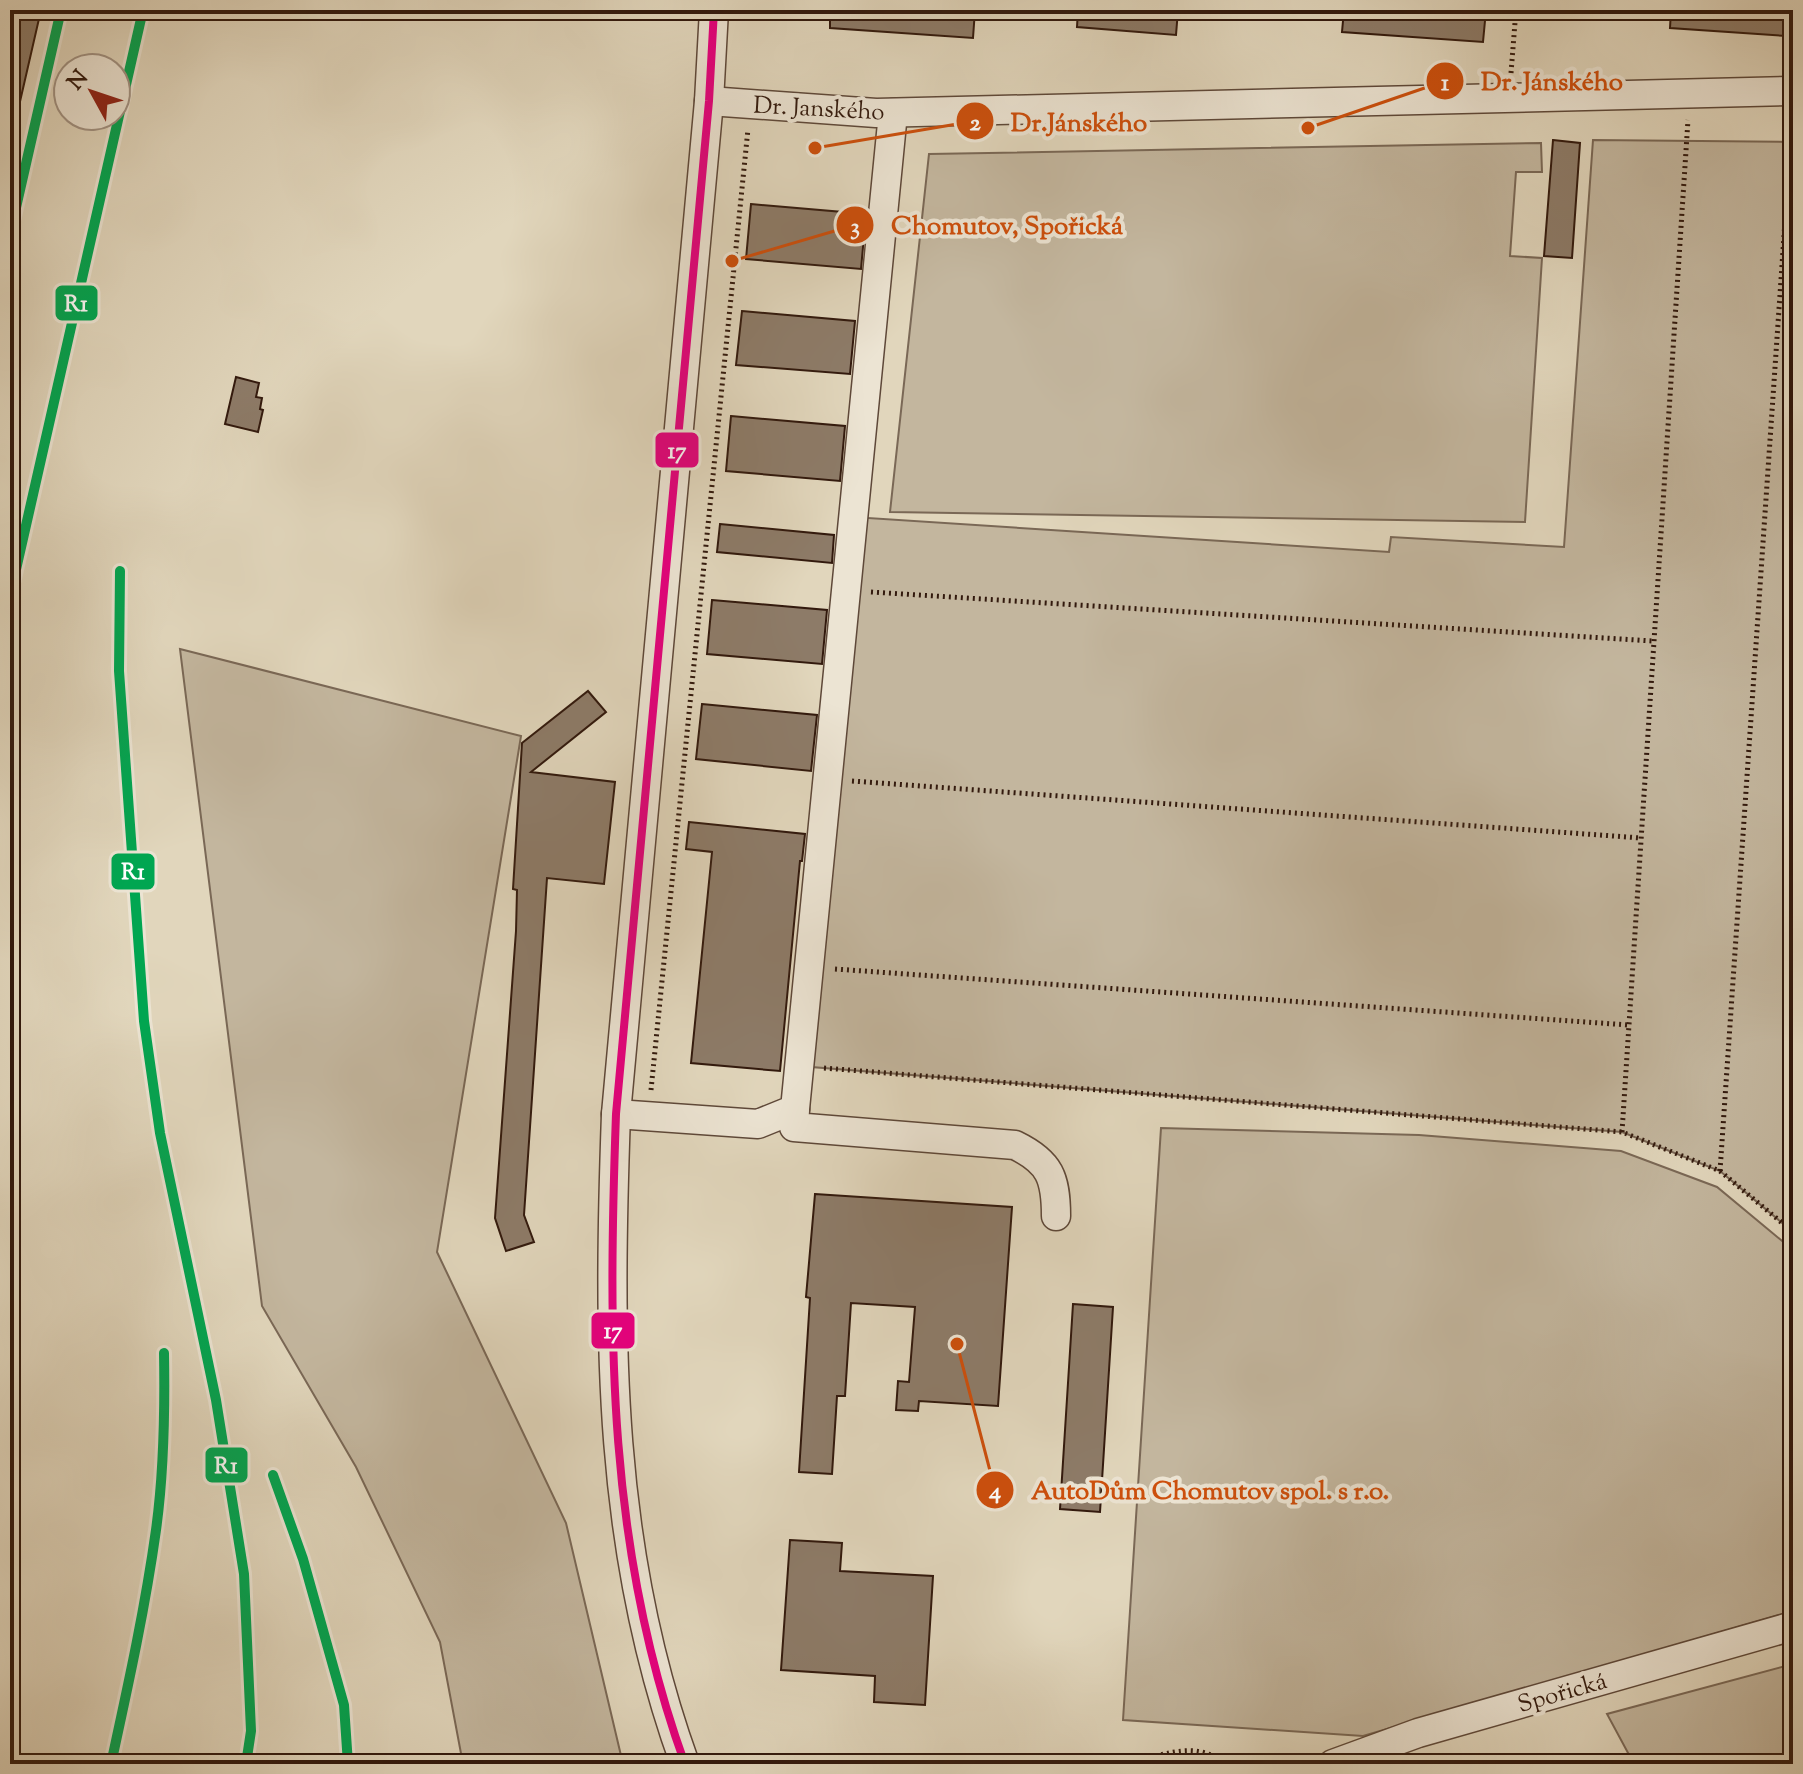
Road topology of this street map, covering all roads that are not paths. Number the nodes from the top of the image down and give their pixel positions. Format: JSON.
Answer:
{"nodes":[{"id":1,"x":714,"y":10,"type":"edge"},
{"id":2,"x":1793,"y":91,"type":"edge"},
{"id":3,"x":709,"y":101,"type":"junction"},
{"id":4,"x":893,"y":113,"type":"junction"},
{"id":5,"x":795,"y":1109,"type":"junction"},
{"id":6,"x":616,"y":1114,"type":"junction"},
{"id":7,"x":1056,"y":1216,"type":"dead end"},
{"id":8,"x":1793,"y":1626,"type":"edge"},
{"id":9,"x":685,"y":1764,"type":"edge"},
{"id":10,"x":1333,"y":1764,"type":"edge"}],
"edges":[{"from":1,"to":3,"type":"street"},
{"from":2,"to":4,"type":"street","name":"Dr. Janského"},
{"from":3,"to":4,"type":"street","name":"Dr. Janského"},
{"from":3,"to":6,"type":"street"},
{"from":4,"to":5,"type":"street"},
{"from":5,"to":6,"type":"street"},
{"from":5,"to":7,"type":"street"},
{"from":6,"to":9,"type":"street"},
{"from":8,"to":10,"type":"street","name":"Spořická"}]}
